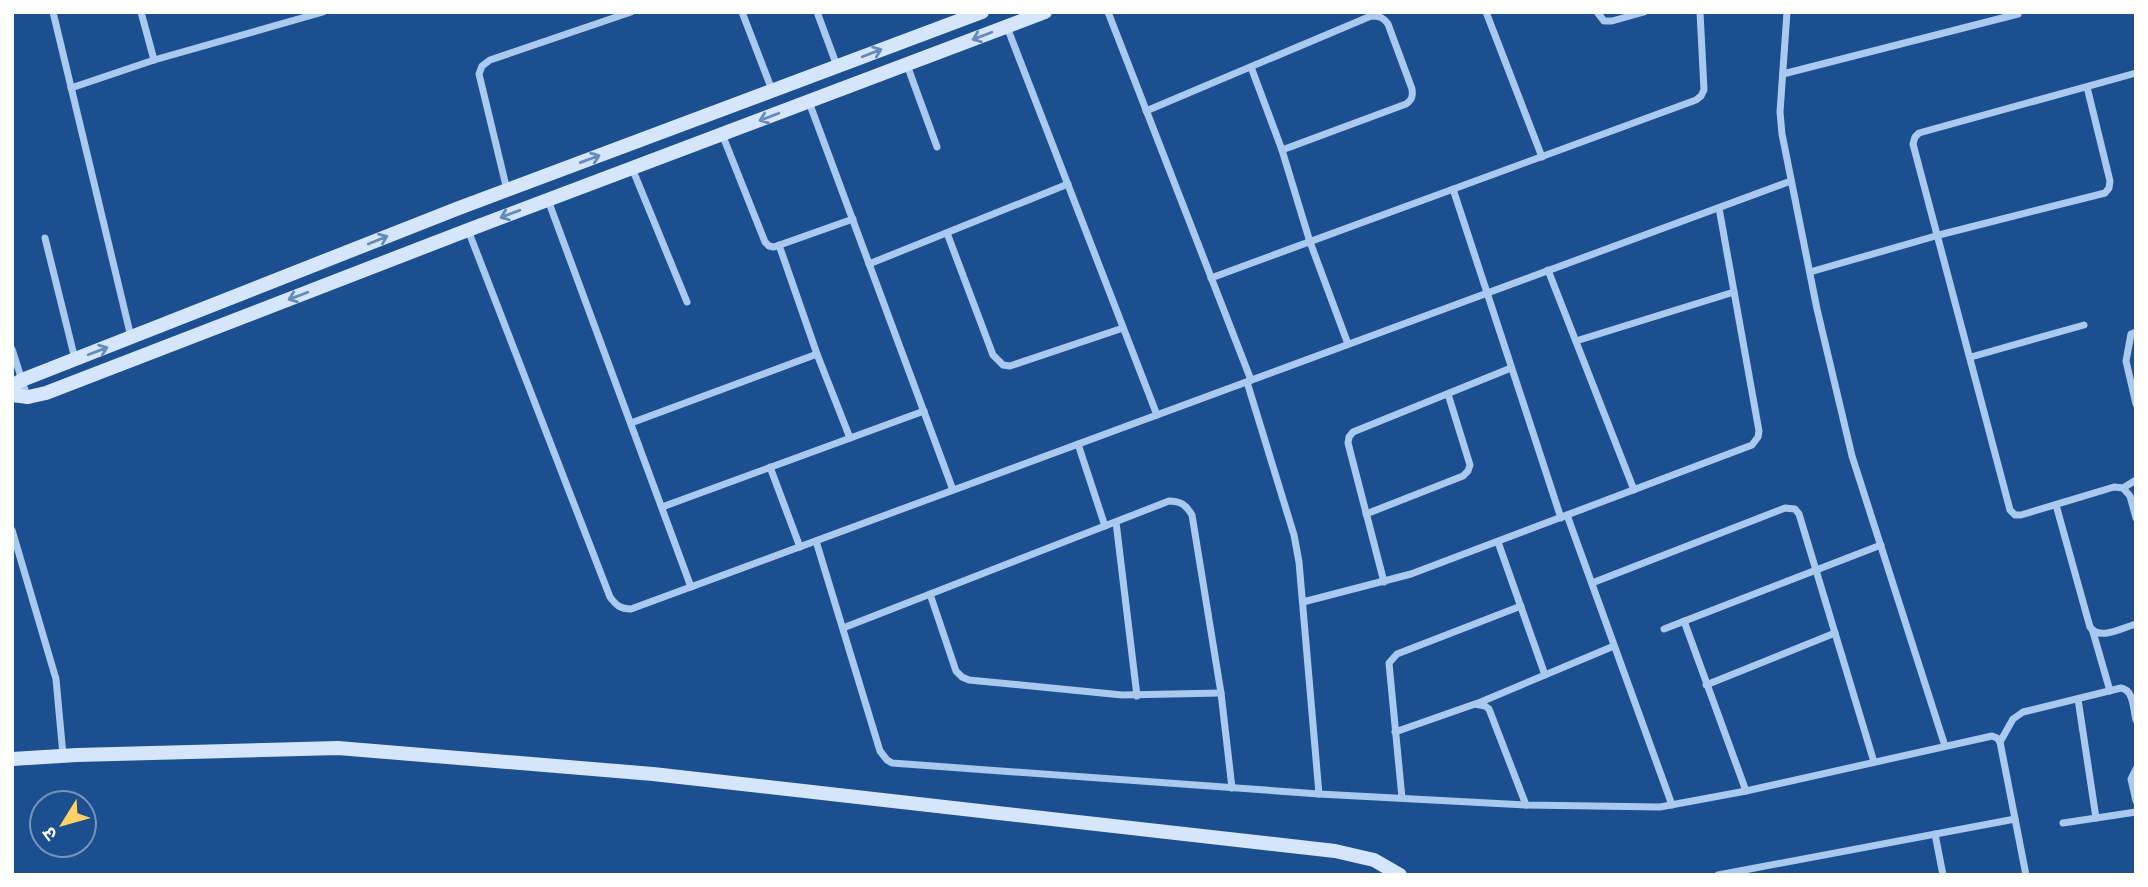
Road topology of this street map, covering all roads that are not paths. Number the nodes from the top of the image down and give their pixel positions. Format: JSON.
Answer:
{"nodes":[{"id":1,"x":53,"y":12,"type":"edge"},
{"id":2,"x":141,"y":12,"type":"edge"},
{"id":3,"x":323,"y":12,"type":"edge"},
{"id":4,"x":631,"y":12,"type":"edge"},
{"id":5,"x":742,"y":12,"type":"edge"},
{"id":6,"x":817,"y":12,"type":"edge"},
{"id":7,"x":982,"y":12,"type":"edge"},
{"id":8,"x":1045,"y":12,"type":"edge"},
{"id":9,"x":1108,"y":12,"type":"edge"},
{"id":10,"x":1486,"y":12,"type":"edge"},
{"id":11,"x":1597,"y":12,"type":"edge"},
{"id":12,"x":1644,"y":12,"type":"edge"},
{"id":13,"x":1700,"y":12,"type":"edge"},
{"id":14,"x":1787,"y":12,"type":"edge"},
{"id":15,"x":2018,"y":14,"type":"edge"},
{"id":16,"x":1007,"y":27,"type":"junction"},
{"id":17,"x":154,"y":60,"type":"junction"},
{"id":18,"x":907,"y":65,"type":"junction"},
{"id":19,"x":837,"y":66,"type":"junction"},
{"id":20,"x":1251,"y":67,"type":"junction"},
{"id":21,"x":2136,"y":73,"type":"edge"},
{"id":22,"x":1783,"y":74,"type":"junction"},
{"id":23,"x":2087,"y":87,"type":"junction"},
{"id":24,"x":71,"y":88,"type":"junction"},
{"id":25,"x":772,"y":91,"type":"junction"},
{"id":26,"x":809,"y":102,"type":"junction"},
{"id":27,"x":1146,"y":111,"type":"junction"},
{"id":28,"x":722,"y":134,"type":"junction"},
{"id":29,"x":937,"y":147,"type":"dead end"},
{"id":30,"x":1282,"y":150,"type":"junction"},
{"id":31,"x":1542,"y":157,"type":"junction"},
{"id":32,"x":632,"y":168,"type":"junction"},
{"id":33,"x":1791,"y":181,"type":"junction"},
{"id":34,"x":1068,"y":184,"type":"junction"},
{"id":35,"x":1453,"y":189,"type":"junction"},
{"id":36,"x":507,"y":190,"type":"junction"},
{"id":37,"x":548,"y":200,"type":"junction"},
{"id":38,"x":1719,"y":208,"type":"junction"},
{"id":39,"x":853,"y":219,"type":"junction"},
{"id":40,"x":468,"y":230,"type":"junction"},
{"id":41,"x":947,"y":233,"type":"junction"},
{"id":42,"x":1939,"y":235,"type":"junction"},
{"id":43,"x":45,"y":238,"type":"dead end"},
{"id":44,"x":1310,"y":242,"type":"junction"},
{"id":45,"x":779,"y":245,"type":"junction"},
{"id":46,"x":869,"y":264,"type":"junction"},
{"id":47,"x":1548,"y":270,"type":"junction"},
{"id":48,"x":1810,"y":272,"type":"junction"},
{"id":49,"x":1211,"y":278,"type":"junction"},
{"id":50,"x":1734,"y":292,"type":"junction"},
{"id":51,"x":1486,"y":293,"type":"junction"},
{"id":52,"x":687,"y":302,"type":"dead end"},
{"id":53,"x":2084,"y":325,"type":"dead end"},
{"id":54,"x":1123,"y":328,"type":"junction"},
{"id":55,"x":2136,"y":332,"type":"edge"},
{"id":56,"x":132,"y":338,"type":"junction"},
{"id":57,"x":1576,"y":341,"type":"junction"},
{"id":58,"x":1348,"y":344,"type":"junction"},
{"id":59,"x":12,"y":349,"type":"edge"},
{"id":60,"x":817,"y":354,"type":"junction"},
{"id":61,"x":1971,"y":357,"type":"junction"},
{"id":62,"x":75,"y":360,"type":"junction"},
{"id":63,"x":1511,"y":368,"type":"junction"},
{"id":64,"x":1249,"y":381,"type":"junction"},
{"id":65,"x":17,"y":383,"type":"edge"},
{"id":66,"x":1448,"y":394,"type":"junction"},
{"id":67,"x":12,"y":395,"type":"edge"},
{"id":68,"x":28,"y":397,"type":"junction"},
{"id":69,"x":2136,"y":404,"type":"edge"},
{"id":70,"x":924,"y":411,"type":"junction"},
{"id":71,"x":1157,"y":415,"type":"junction"},
{"id":72,"x":631,"y":423,"type":"junction"},
{"id":73,"x":850,"y":438,"type":"junction"},
{"id":74,"x":1078,"y":444,"type":"junction"},
{"id":75,"x":771,"y":467,"type":"junction"},
{"id":76,"x":2136,"y":480,"type":"edge"},
{"id":77,"x":2123,"y":488,"type":"junction"},
{"id":78,"x":953,"y":490,"type":"junction"},
{"id":79,"x":1634,"y":490,"type":"junction"},
{"id":80,"x":2056,"y":505,"type":"junction"},
{"id":81,"x":662,"y":507,"type":"junction"},
{"id":82,"x":1366,"y":514,"type":"junction"},
{"id":83,"x":1564,"y":517,"type":"junction"},
{"id":84,"x":2136,"y":518,"type":"edge"},
{"id":85,"x":1116,"y":522,"type":"junction"},
{"id":86,"x":1105,"y":526,"type":"junction"},
{"id":87,"x":12,"y":530,"type":"edge"},
{"id":88,"x":816,"y":541,"type":"junction"},
{"id":89,"x":1498,"y":542,"type":"junction"},
{"id":90,"x":1881,"y":545,"type":"junction"},
{"id":91,"x":800,"y":547,"type":"junction"},
{"id":92,"x":1816,"y":569,"type":"junction"},
{"id":93,"x":1384,"y":582,"type":"junction"},
{"id":94,"x":1592,"y":583,"type":"junction"},
{"id":95,"x":691,"y":587,"type":"junction"},
{"id":96,"x":930,"y":594,"type":"junction"},
{"id":97,"x":1303,"y":602,"type":"junction"},
{"id":98,"x":1521,"y":606,"type":"junction"},
{"id":99,"x":1684,"y":621,"type":"junction"},
{"id":100,"x":2136,"y":624,"type":"edge"},
{"id":101,"x":843,"y":628,"type":"junction"},
{"id":102,"x":1664,"y":628,"type":"dead end"},
{"id":103,"x":2093,"y":632,"type":"junction"},
{"id":104,"x":1835,"y":633,"type":"junction"},
{"id":105,"x":1614,"y":646,"type":"junction"},
{"id":106,"x":1545,"y":675,"type":"junction"},
{"id":107,"x":1706,"y":685,"type":"junction"},
{"id":108,"x":2110,"y":691,"type":"junction"},
{"id":109,"x":1221,"y":693,"type":"junction"},
{"id":110,"x":1137,"y":696,"type":"junction"},
{"id":111,"x":2078,"y":699,"type":"junction"},
{"id":112,"x":1475,"y":704,"type":"junction"},
{"id":113,"x":2136,"y":720,"type":"edge"},
{"id":114,"x":1395,"y":732,"type":"junction"},
{"id":115,"x":2000,"y":741,"type":"junction"},
{"id":116,"x":1945,"y":746,"type":"junction"},
{"id":117,"x":63,"y":755,"type":"junction"},
{"id":118,"x":12,"y":759,"type":"edge"},
{"id":119,"x":1874,"y":762,"type":"junction"},
{"id":120,"x":2136,"y":769,"type":"edge"},
{"id":121,"x":1232,"y":788,"type":"junction"},
{"id":122,"x":1746,"y":790,"type":"junction"},
{"id":123,"x":1319,"y":794,"type":"junction"},
{"id":124,"x":1402,"y":798,"type":"junction"},
{"id":125,"x":2136,"y":802,"type":"edge"},
{"id":126,"x":1526,"y":805,"type":"junction"},
{"id":127,"x":1672,"y":806,"type":"junction"},
{"id":128,"x":2136,"y":812,"type":"edge"},
{"id":129,"x":2096,"y":818,"type":"junction"},
{"id":130,"x":2015,"y":819,"type":"junction"},
{"id":131,"x":2063,"y":823,"type":"dead end"},
{"id":132,"x":1935,"y":834,"type":"junction"},
{"id":133,"x":1738,"y":873,"type":"edge"},
{"id":134,"x":1400,"y":875,"type":"edge"},
{"id":135,"x":1718,"y":875,"type":"edge"},
{"id":136,"x":1942,"y":875,"type":"edge"},
{"id":137,"x":2026,"y":875,"type":"edge"}],
"edges":[{"from":1,"to":24,"type":"street"},
{"from":2,"to":17,"type":"street"},
{"from":3,"to":17,"type":"street"},
{"from":4,"to":36,"type":"street"},
{"from":5,"to":25,"type":"street"},
{"from":6,"to":19,"type":"street"},
{"from":19,"to":7,"type":"street","one_way":true},
{"from":8,"to":16,"type":"street"},
{"from":9,"to":27,"type":"street"},
{"from":10,"to":31,"type":"street"},
{"from":11,"to":12,"type":"street"},
{"from":13,"to":31,"type":"street"},
{"from":14,"to":22,"type":"street"},
{"from":15,"to":22,"type":"street"},
{"from":16,"to":18,"type":"street","one_way":true},
{"from":16,"to":34,"type":"street"},
{"from":17,"to":24,"type":"street"},
{"from":18,"to":26,"type":"street"},
{"from":18,"to":29,"type":"street"},
{"from":19,"to":25,"type":"street"},
{"from":20,"to":27,"type":"street"},
{"from":20,"to":30,"type":"street"},
{"from":20,"to":30,"type":"street"},
{"from":21,"to":23,"type":"street"},
{"from":22,"to":33,"type":"street"},
{"from":23,"to":42,"type":"street"},
{"from":23,"to":42,"type":"street"},
{"from":24,"to":56,"type":"street"},
{"from":36,"to":25,"type":"street","one_way":true},
{"from":26,"to":28,"type":"street","one_way":true},
{"from":26,"to":39,"type":"street"},
{"from":27,"to":49,"type":"street"},
{"from":28,"to":32,"type":"street"},
{"from":28,"to":45,"type":"street"},
{"from":30,"to":44,"type":"street"},
{"from":31,"to":35,"type":"street"},
{"from":32,"to":37,"type":"street"},
{"from":32,"to":52,"type":"street"},
{"from":33,"to":38,"type":"street"},
{"from":33,"to":48,"type":"street"},
{"from":34,"to":41,"type":"street"},
{"from":34,"to":54,"type":"street"},
{"from":35,"to":44,"type":"street"},
{"from":35,"to":51,"type":"street"},
{"from":56,"to":36,"type":"street","one_way":true},
{"from":37,"to":40,"type":"street","one_way":true},
{"from":37,"to":72,"type":"street"},
{"from":38,"to":47,"type":"street"},
{"from":38,"to":50,"type":"street"},
{"from":39,"to":45,"type":"street"},
{"from":39,"to":46,"type":"street"},
{"from":40,"to":68,"type":"street","one_way":true},
{"from":40,"to":95,"type":"street"},
{"from":41,"to":46,"type":"street"},
{"from":41,"to":54,"type":"street"},
{"from":42,"to":48,"type":"street"},
{"from":42,"to":61,"type":"street"},
{"from":43,"to":62,"type":"street"},
{"from":44,"to":49,"type":"street"},
{"from":44,"to":58,"type":"street"},
{"from":45,"to":60,"type":"street"},
{"from":46,"to":70,"type":"street"},
{"from":47,"to":51,"type":"street"},
{"from":47,"to":57,"type":"street"},
{"from":48,"to":90,"type":"street"},
{"from":49,"to":64,"type":"street"},
{"from":50,"to":57,"type":"street"},
{"from":50,"to":79,"type":"street"},
{"from":51,"to":58,"type":"street"},
{"from":51,"to":63,"type":"street"},
{"from":53,"to":61,"type":"street"},
{"from":54,"to":71,"type":"street"},
{"from":55,"to":69,"type":"street"},
{"from":62,"to":56,"type":"street","one_way":true},
{"from":57,"to":79,"type":"street"},
{"from":58,"to":64,"type":"street"},
{"from":59,"to":65,"type":"street"},
{"from":60,"to":72,"type":"street"},
{"from":60,"to":73,"type":"street"},
{"from":61,"to":80,"type":"street"},
{"from":62,"to":65,"type":"street"},
{"from":63,"to":66,"type":"street"},
{"from":63,"to":83,"type":"street"},
{"from":64,"to":71,"type":"street"},
{"from":64,"to":97,"type":"street"},
{"from":65,"to":68,"type":"street"},
{"from":66,"to":82,"type":"street"},
{"from":66,"to":82,"type":"street"},
{"from":67,"to":68,"type":"street"},
{"from":70,"to":73,"type":"street"},
{"from":70,"to":78,"type":"street"},
{"from":71,"to":74,"type":"street"},
{"from":72,"to":81,"type":"street"},
{"from":73,"to":75,"type":"street"},
{"from":74,"to":78,"type":"street"},
{"from":74,"to":86,"type":"street"},
{"from":75,"to":81,"type":"street"},
{"from":75,"to":91,"type":"street"},
{"from":76,"to":77,"type":"street"},
{"from":77,"to":80,"type":"street"},
{"from":77,"to":84,"type":"street"},
{"from":78,"to":88,"type":"street"},
{"from":79,"to":83,"type":"street"},
{"from":80,"to":103,"type":"street"},
{"from":81,"to":95,"type":"street"},
{"from":82,"to":93,"type":"street"},
{"from":83,"to":89,"type":"street"},
{"from":83,"to":94,"type":"street"},
{"from":85,"to":86,"type":"street"},
{"from":85,"to":109,"type":"street"},
{"from":85,"to":110,"type":"street"},
{"from":86,"to":96,"type":"street"},
{"from":87,"to":117,"type":"street"},
{"from":88,"to":91,"type":"street"},
{"from":88,"to":101,"type":"street"},
{"from":89,"to":93,"type":"street"},
{"from":89,"to":98,"type":"street"},
{"from":90,"to":92,"type":"street"},
{"from":90,"to":116,"type":"street"},
{"from":91,"to":95,"type":"street"},
{"from":92,"to":94,"type":"street"},
{"from":92,"to":99,"type":"street"},
{"from":92,"to":104,"type":"street"},
{"from":93,"to":97,"type":"street"},
{"from":94,"to":105,"type":"street"},
{"from":96,"to":101,"type":"street"},
{"from":96,"to":110,"type":"street"},
{"from":97,"to":123,"type":"street"},
{"from":98,"to":106,"type":"street"},
{"from":98,"to":114,"type":"street"},
{"from":99,"to":102,"type":"street"},
{"from":99,"to":107,"type":"street"},
{"from":100,"to":103,"type":"street"},
{"from":101,"to":121,"type":"street"},
{"from":103,"to":108,"type":"street"},
{"from":104,"to":107,"type":"street"},
{"from":104,"to":119,"type":"street"},
{"from":105,"to":106,"type":"street"},
{"from":105,"to":127,"type":"street"},
{"from":106,"to":112,"type":"street"},
{"from":107,"to":122,"type":"street"},
{"from":108,"to":111,"type":"street"},
{"from":108,"to":113,"type":"street"},
{"from":109,"to":110,"type":"street"},
{"from":109,"to":121,"type":"street"},
{"from":111,"to":115,"type":"street"},
{"from":111,"to":129,"type":"street"},
{"from":112,"to":114,"type":"street"},
{"from":112,"to":126,"type":"street"},
{"from":114,"to":124,"type":"street"},
{"from":115,"to":116,"type":"street"},
{"from":115,"to":130,"type":"street"},
{"from":116,"to":119,"type":"street"},
{"from":117,"to":118,"type":"street"},
{"from":117,"to":134,"type":"street"},
{"from":119,"to":122,"type":"street"},
{"from":120,"to":125,"type":"street"},
{"from":121,"to":123,"type":"street"},
{"from":122,"to":127,"type":"street"},
{"from":123,"to":124,"type":"street"},
{"from":124,"to":126,"type":"street"},
{"from":126,"to":127,"type":"street"},
{"from":128,"to":129,"type":"street"},
{"from":129,"to":131,"type":"street"},
{"from":130,"to":132,"type":"street"},
{"from":130,"to":137,"type":"street"},
{"from":132,"to":133,"type":"street"},
{"from":132,"to":136,"type":"street"},
{"from":133,"to":135,"type":"street"}]}
